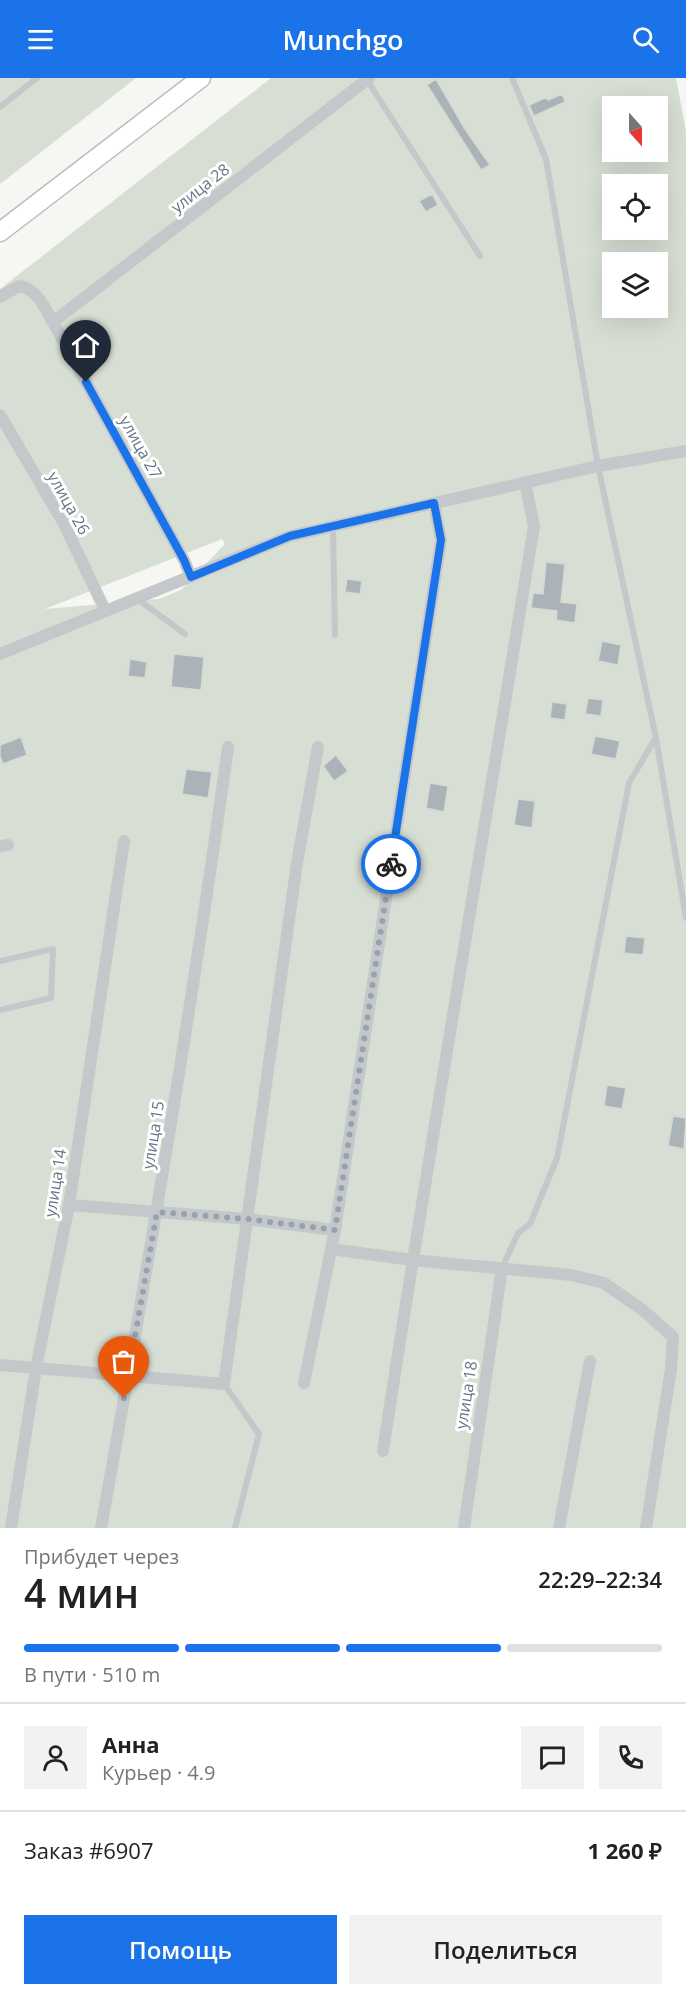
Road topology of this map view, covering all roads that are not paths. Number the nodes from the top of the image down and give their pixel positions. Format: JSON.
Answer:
{"nodes":[{"id":1,"x":37,"y":78,"type":"edge"},
{"id":2,"x":201,"y":78,"type":"edge"},
{"id":3,"x":512,"y":78,"type":"edge"},
{"id":4,"x":368,"y":79,"type":"edge"},
{"id":5,"x":0,"y":106,"type":"edge"},
{"id":6,"x":0,"y":232,"type":"edge"},
{"id":7,"x":480,"y":256,"type":"dead end"},
{"id":8,"x":0,"y":297,"type":"edge"},
{"id":9,"x":53,"y":322,"type":"junction"},
{"id":10,"x":0,"y":415,"type":"edge"},
{"id":11,"x":686,"y":451,"type":"edge"},
{"id":12,"x":598,"y":466,"type":"junction"},
{"id":13,"x":525,"y":482,"type":"junction"},
{"id":14,"x":434,"y":503,"type":"junction"},
{"id":15,"x":333,"y":526,"type":"junction"},
{"id":16,"x":191,"y":577,"type":"junction"},
{"id":17,"x":135,"y":598,"type":"junction"},
{"id":18,"x":105,"y":610,"type":"junction"},
{"id":19,"x":185,"y":634,"type":"dead end"},
{"id":20,"x":335,"y":635,"type":"dead end"},
{"id":21,"x":0,"y":654,"type":"edge"},
{"id":22,"x":656,"y":738,"type":"junction"},
{"id":23,"x":228,"y":747,"type":"dead end"},
{"id":24,"x":318,"y":747,"type":"dead end"},
{"id":25,"x":124,"y":842,"type":"dead end"},
{"id":26,"x":686,"y":918,"type":"edge"},
{"id":27,"x":0,"y":961,"type":"edge"},
{"id":28,"x":0,"y":1010,"type":"edge"},
{"id":29,"x":69,"y":1205,"type":"junction"},
{"id":30,"x":157,"y":1212,"type":"junction"},
{"id":31,"x":247,"y":1219,"type":"junction"},
{"id":32,"x":335,"y":1230,"type":"junction"},
{"id":33,"x":331,"y":1249,"type":"junction"},
{"id":34,"x":412,"y":1260,"type":"junction"},
{"id":35,"x":502,"y":1268,"type":"junction"},
{"id":36,"x":590,"y":1361,"type":"dead end"},
{"id":37,"x":0,"y":1365,"type":"edge"},
{"id":38,"x":36,"y":1368,"type":"junction"},
{"id":39,"x":128,"y":1376,"type":"junction"},
{"id":40,"x":304,"y":1383,"type":"dead end"},
{"id":41,"x":224,"y":1384,"type":"junction"},
{"id":42,"x":383,"y":1451,"type":"dead end"},
{"id":43,"x":11,"y":1528,"type":"edge"},
{"id":44,"x":101,"y":1528,"type":"edge"},
{"id":45,"x":235,"y":1528,"type":"edge"},
{"id":46,"x":464,"y":1528,"type":"edge"},
{"id":47,"x":559,"y":1528,"type":"edge"},
{"id":48,"x":646,"y":1528,"type":"edge"}],
"edges":[{"from":1,"to":5,"type":"lane"},
{"from":2,"to":6,"type":"main road"},
{"from":3,"to":12,"type":"lane"},
{"from":4,"to":7,"type":"lane","name":"улица 28"},
{"from":4,"to":9,"type":"street","name":"улица 28"},
{"from":8,"to":9,"type":"street","name":"улица 27"},
{"from":9,"to":16,"type":"street","name":"улица 27"},
{"from":10,"to":18,"type":"street","name":"улица 26"},
{"from":11,"to":12,"type":"street"},
{"from":12,"to":13,"type":"street"},
{"from":12,"to":22,"type":"lane"},
{"from":13,"to":14,"type":"street"},
{"from":13,"to":34,"type":"street"},
{"from":14,"to":15,"type":"street"},
{"from":14,"to":32,"type":"street"},
{"from":15,"to":16,"type":"street"},
{"from":15,"to":20,"type":"lane"},
{"from":16,"to":17,"type":"street"},
{"from":17,"to":18,"type":"street"},
{"from":17,"to":19,"type":"lane"},
{"from":18,"to":21,"type":"street"},
{"from":22,"to":26,"type":"lane"},
{"from":22,"to":35,"type":"lane"},
{"from":23,"to":30,"type":"street","name":"улица 15"},
{"from":24,"to":31,"type":"street"},
{"from":25,"to":29,"type":"street","name":"улица 14"},
{"from":27,"to":28,"type":"lane"},
{"from":29,"to":30,"type":"street"},
{"from":29,"to":38,"type":"street","name":"улица 14"},
{"from":30,"to":31,"type":"street"},
{"from":30,"to":39,"type":"street","name":"улица 15"},
{"from":31,"to":32,"type":"street"},
{"from":31,"to":41,"type":"street"},
{"from":32,"to":33,"type":"street"},
{"from":33,"to":34,"type":"street"},
{"from":33,"to":40,"type":"street"},
{"from":34,"to":35,"type":"street"},
{"from":34,"to":42,"type":"street"},
{"from":35,"to":46,"type":"street","name":"улица 18"},
{"from":35,"to":48,"type":"street"},
{"from":36,"to":47,"type":"street"},
{"from":37,"to":38,"type":"street"},
{"from":38,"to":39,"type":"street"},
{"from":38,"to":43,"type":"street","name":"улица 14"},
{"from":39,"to":41,"type":"street"},
{"from":39,"to":44,"type":"street","name":"улица 15"},
{"from":41,"to":45,"type":"lane"}]}
